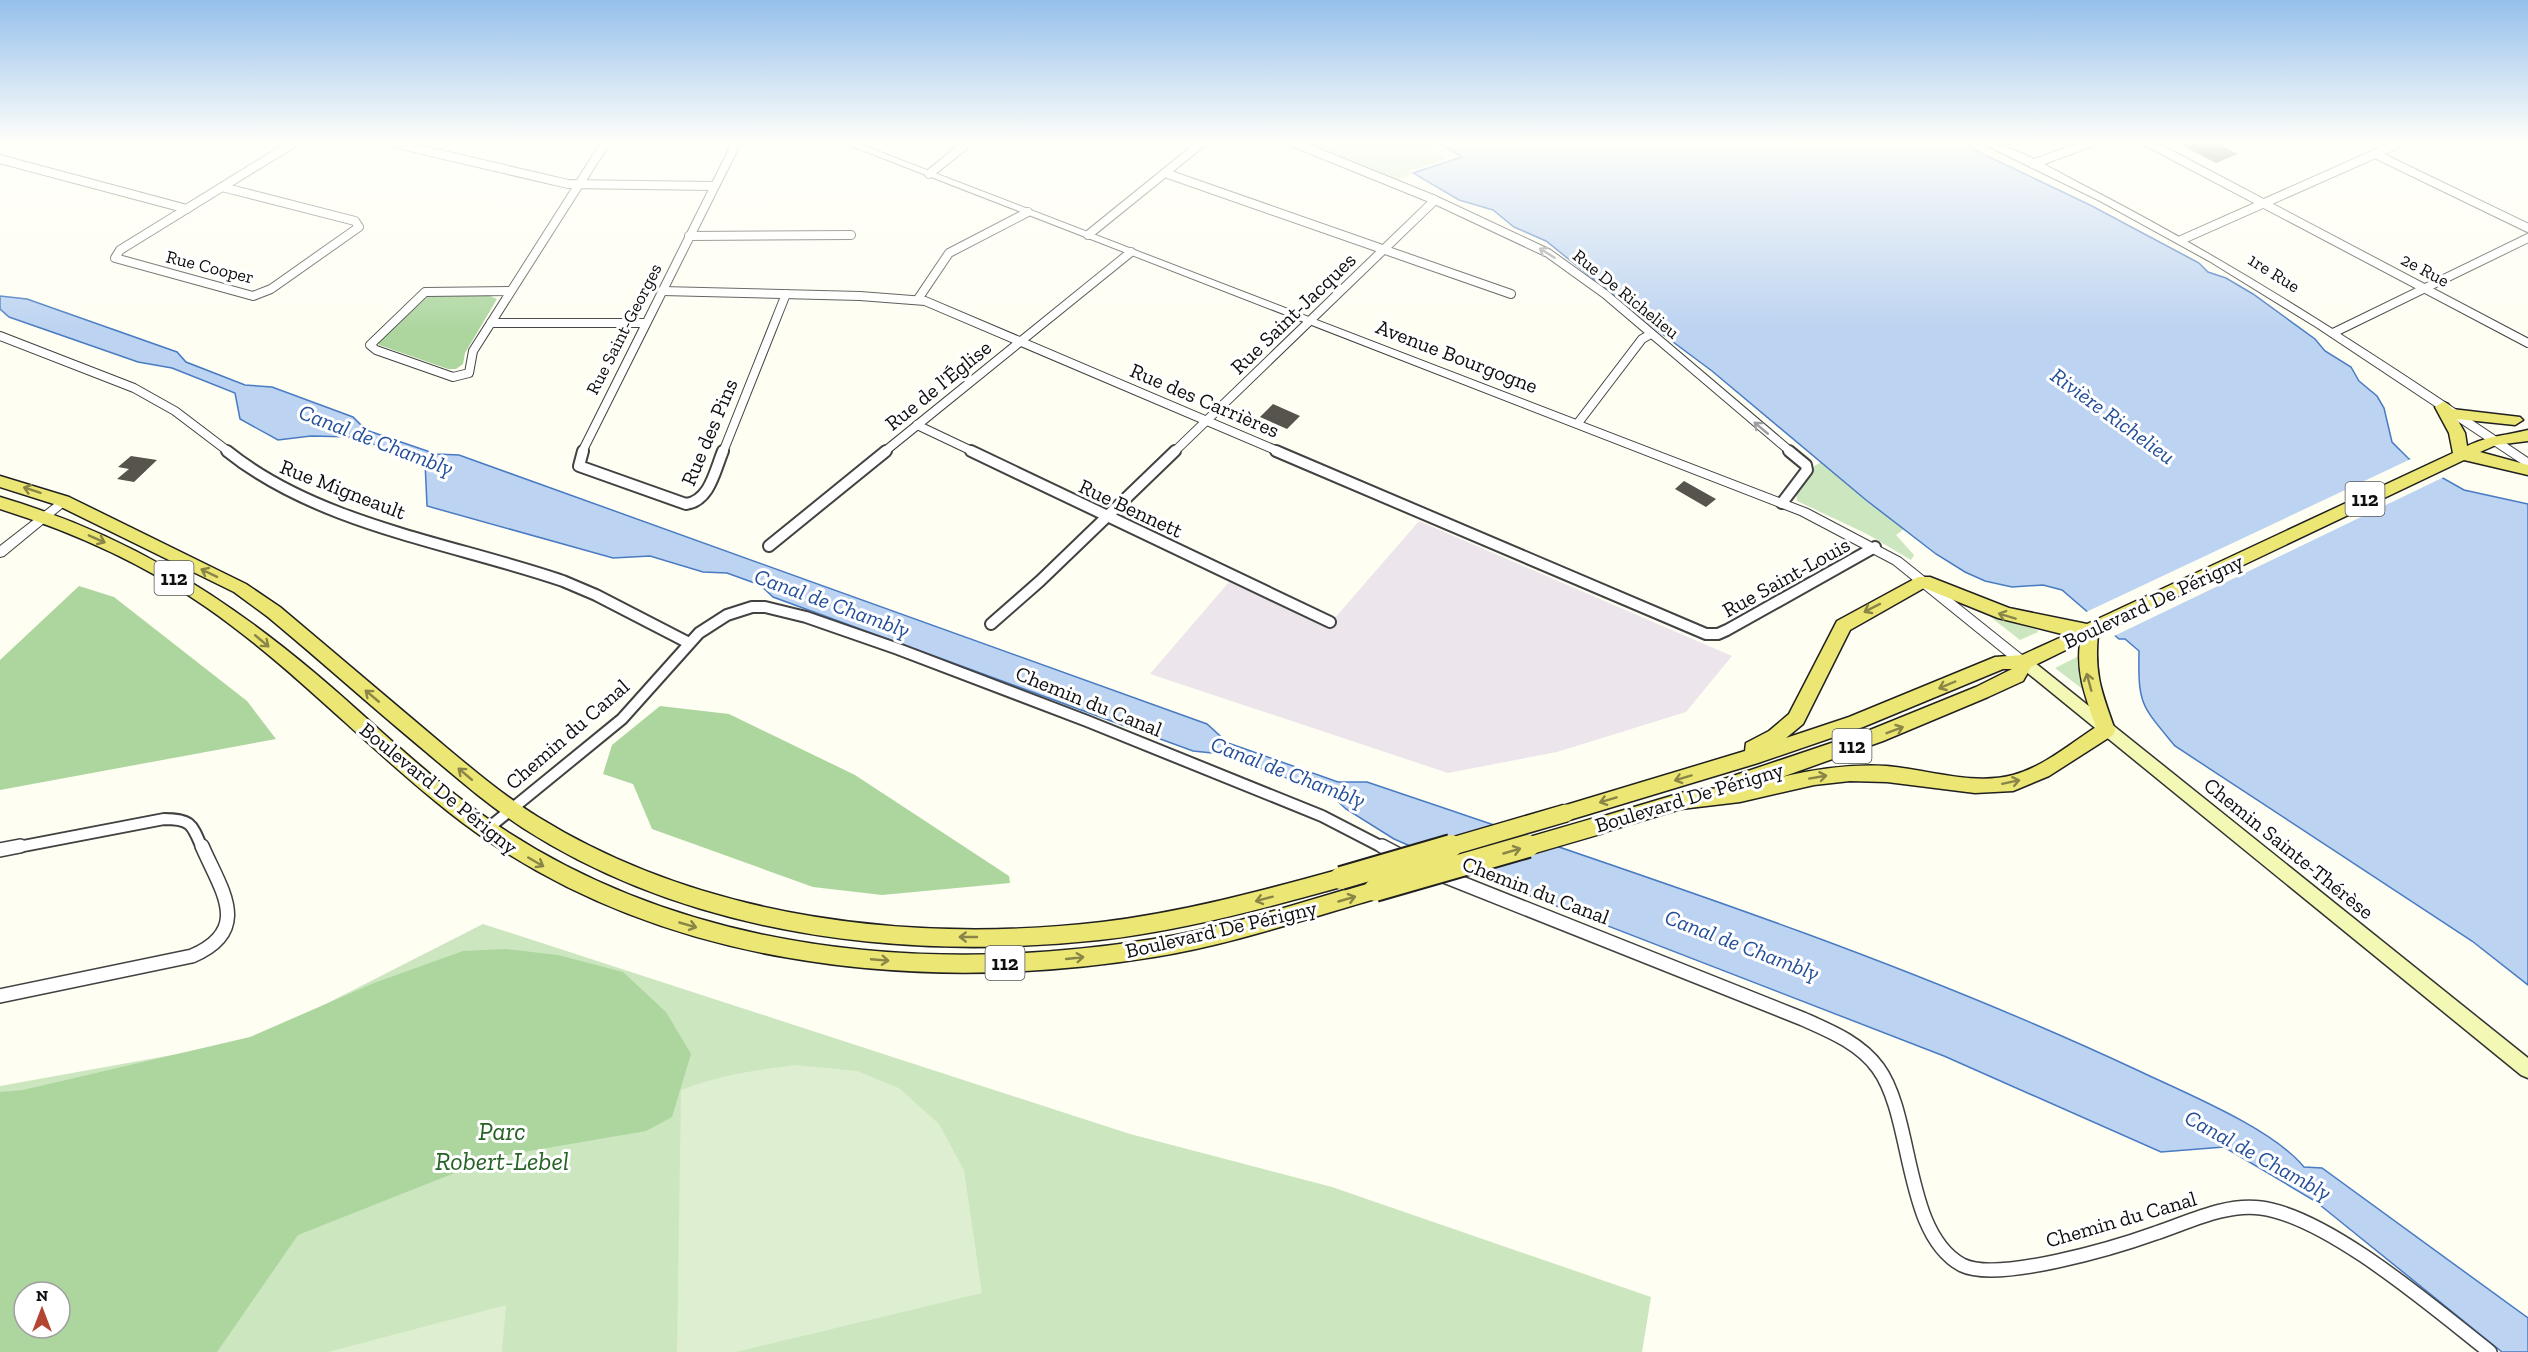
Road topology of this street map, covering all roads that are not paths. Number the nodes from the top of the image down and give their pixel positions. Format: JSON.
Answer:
{"nodes":[{"id":1,"x":172,"y":205,"type":"edge"},
{"id":2,"x":193,"y":205,"type":"edge"},
{"id":3,"x":293,"y":205,"type":"edge"},
{"id":4,"x":565,"y":205,"type":"edge"},
{"id":5,"x":704,"y":205,"type":"edge"},
{"id":6,"x":1010,"y":205,"type":"edge"},
{"id":7,"x":1125,"y":205,"type":"edge"},
{"id":8,"x":1256,"y":205,"type":"edge"},
{"id":9,"x":1430,"y":205,"type":"edge"},
{"id":10,"x":1446,"y":205,"type":"edge"},
{"id":11,"x":2113,"y":205,"type":"edge"},
{"id":12,"x":2261,"y":205,"type":"edge"},
{"id":13,"x":2266,"y":205,"type":"edge"},
{"id":14,"x":2481,"y":205,"type":"edge"},
{"id":15,"x":187,"y":209,"type":"junction"},
{"id":16,"x":1028,"y":212,"type":"junction"},
{"id":17,"x":2528,"y":228,"type":"edge"},
{"id":18,"x":851,"y":235,"type":"dead end"},
{"id":19,"x":1088,"y":235,"type":"junction"},
{"id":20,"x":689,"y":236,"type":"junction"},
{"id":21,"x":2528,"y":238,"type":"edge"},
{"id":22,"x":2181,"y":240,"type":"junction"},
{"id":23,"x":1383,"y":250,"type":"junction"},
{"id":24,"x":1131,"y":252,"type":"junction"},
{"id":25,"x":2426,"y":289,"type":"junction"},
{"id":26,"x":511,"y":291,"type":"junction"},
{"id":27,"x":662,"y":291,"type":"junction"},
{"id":28,"x":786,"y":294,"type":"junction"},
{"id":29,"x":1511,"y":294,"type":"dead end"},
{"id":30,"x":918,"y":299,"type":"junction"},
{"id":31,"x":1310,"y":321,"type":"junction"},
{"id":32,"x":491,"y":323,"type":"junction"},
{"id":33,"x":645,"y":323,"type":"junction"},
{"id":34,"x":2333,"y":333,"type":"junction"},
{"id":35,"x":1651,"y":334,"type":"junction"},
{"id":36,"x":0,"y":336,"type":"edge"},
{"id":37,"x":1021,"y":341,"type":"junction"},
{"id":38,"x":2528,"y":343,"type":"edge"},
{"id":39,"x":2448,"y":410,"type":"junction"},
{"id":40,"x":2522,"y":417,"type":"edge"},
{"id":41,"x":1206,"y":421,"type":"junction"},
{"id":42,"x":1578,"y":423,"type":"junction"},
{"id":43,"x":917,"y":425,"type":"junction"},
{"id":44,"x":2528,"y":435,"type":"edge"},
{"id":45,"x":2493,"y":440,"type":"junction"},
{"id":46,"x":2461,"y":454,"type":"junction"},
{"id":47,"x":2528,"y":464,"type":"edge"},
{"id":48,"x":581,"y":467,"type":"joint"},
{"id":49,"x":2528,"y":470,"type":"edge"},
{"id":50,"x":0,"y":481,"type":"edge"},
{"id":51,"x":63,"y":501,"type":"junction"},
{"id":52,"x":0,"y":503,"type":"edge"},
{"id":53,"x":1782,"y":503,"type":"junction"},
{"id":54,"x":1107,"y":516,"type":"junction"},
{"id":55,"x":42,"y":517,"type":"junction"},
{"id":56,"x":769,"y":546,"type":"dead end"},
{"id":57,"x":1875,"y":547,"type":"junction"},
{"id":58,"x":0,"y":553,"type":"edge"},
{"id":59,"x":1924,"y":581,"type":"junction"},
{"id":60,"x":1330,"y":622,"type":"dead end"},
{"id":61,"x":991,"y":624,"type":"dead end"},
{"id":62,"x":2090,"y":631,"type":"junction"},
{"id":63,"x":1713,"y":634,"type":"joint"},
{"id":64,"x":688,"y":643,"type":"junction"},
{"id":65,"x":2024,"y":662,"type":"junction"},
{"id":66,"x":2106,"y":730,"type":"junction"},
{"id":67,"x":1716,"y":768,"type":"junction"},
{"id":68,"x":1681,"y":801,"type":"junction"},
{"id":69,"x":512,"y":810,"type":"junction"},
{"id":70,"x":486,"y":830,"type":"junction"},
{"id":71,"x":0,"y":850,"type":"edge"},
{"id":72,"x":0,"y":996,"type":"edge"},
{"id":73,"x":2528,"y":1069,"type":"edge"},
{"id":74,"x":2490,"y":1352,"type":"edge"}],
"edges":[{"from":1,"to":15,"type":"street"},
{"from":2,"to":15,"type":"street"},
{"from":3,"to":15,"type":"street","name":"Rue Cooper"},
{"from":4,"to":26,"type":"street"},
{"from":5,"to":20,"type":"street","name":"Rue Saint-Georges"},
{"from":6,"to":16,"type":"street","name":"Avenue Bourgogne"},
{"from":7,"to":19,"type":"street"},
{"from":8,"to":23,"type":"street"},
{"from":9,"to":23,"type":"street","name":"Rue Saint-Jacques"},
{"from":35,"to":10,"type":"street","name":"Rue De Richelieu","one_way":true},
{"from":11,"to":22,"type":"street","name":"1re Rue"},
{"from":12,"to":22,"type":"street"},
{"from":13,"to":25,"type":"street","name":"2e Rue"},
{"from":14,"to":17,"type":"street"},
{"from":16,"to":19,"type":"street","name":"Avenue Bourgogne"},
{"from":16,"to":30,"type":"street"},
{"from":18,"to":20,"type":"street"},
{"from":19,"to":24,"type":"street","name":"Avenue Bourgogne"},
{"from":20,"to":27,"type":"street","name":"Rue Saint-Georges"},
{"from":21,"to":25,"type":"street"},
{"from":22,"to":34,"type":"street","name":"1re Rue"},
{"from":23,"to":29,"type":"street"},
{"from":23,"to":31,"type":"street","name":"Rue Saint-Jacques"},
{"from":24,"to":31,"type":"street","name":"Avenue Bourgogne"},
{"from":24,"to":37,"type":"street","name":"Rue de l'Église"},
{"from":25,"to":34,"type":"street"},
{"from":25,"to":38,"type":"street","name":"2e Rue"},
{"from":26,"to":32,"type":"street"},
{"from":26,"to":32,"type":"street"},
{"from":27,"to":28,"type":"street","name":"Rue des Carrières"},
{"from":27,"to":33,"type":"street","name":"Rue Saint-Georges"},
{"from":28,"to":30,"type":"street","name":"Rue des Carrières"},
{"from":28,"to":48,"type":"street","name":"Rue des Pins"},
{"from":30,"to":37,"type":"street","name":"Rue des Carrières"},
{"from":31,"to":41,"type":"street","name":"Rue Saint-Jacques"},
{"from":31,"to":42,"type":"street","name":"Avenue Bourgogne"},
{"from":32,"to":33,"type":"street"},
{"from":33,"to":48,"type":"street","name":"Rue Saint-Georges"},
{"from":34,"to":39,"type":"street","name":"1re Rue"},
{"from":35,"to":42,"type":"street"},
{"from":53,"to":35,"type":"street","name":"Rue De Richelieu","one_way":true},
{"from":36,"to":64,"type":"street","name":"Rue Migneault"},
{"from":37,"to":41,"type":"street","name":"Rue des Carrières"},
{"from":37,"to":43,"type":"street","name":"Rue de l'Église"},
{"from":39,"to":40,"type":"main road"},
{"from":39,"to":45,"type":"street","name":"1re Rue"},
{"from":39,"to":46,"type":"main road"},
{"from":40,"to":45,"type":"main road","number":"112"},
{"from":41,"to":54,"type":"street","name":"Rue Saint-Jacques"},
{"from":41,"to":63,"type":"street","name":"Rue des Carrières"},
{"from":42,"to":53,"type":"street","name":"Avenue Bourgogne"},
{"from":43,"to":54,"type":"street","name":"Rue Bennett"},
{"from":43,"to":56,"type":"street","name":"Rue de l'Église"},
{"from":44,"to":45,"type":"main road","number":"112"},
{"from":45,"to":46,"type":"main road","number":"112"},
{"from":45,"to":47,"type":"street","name":"1re Rue"},
{"from":46,"to":49,"type":"main road"},
{"from":46,"to":62,"type":"main road","name":"Boulevard De Périgny","number":"112"},
{"from":51,"to":50,"type":"main road","name":"Boulevard De Périgny","number":"112","one_way":true},
{"from":51,"to":55,"type":"street"},
{"from":69,"to":51,"type":"main road","name":"Boulevard De Périgny","number":"112","one_way":true},
{"from":52,"to":55,"type":"main road","name":"Boulevard De Périgny","number":"112"},
{"from":53,"to":57,"type":"street","name":"Avenue Bourgogne"},
{"from":54,"to":60,"type":"street","name":"Rue Bennett"},
{"from":54,"to":61,"type":"street","name":"Rue Saint-Jacques"},
{"from":55,"to":58,"type":"street"},
{"from":55,"to":70,"type":"main road","name":"Boulevard De Périgny","number":"112","one_way":true},
{"from":57,"to":59,"type":"street","name":"Avenue Bourgogne"},
{"from":57,"to":63,"type":"street","name":"Rue Saint-Louis"},
{"from":62,"to":59,"type":"main road","one_way":true},
{"from":59,"to":65,"type":"street","name":"Avenue Bourgogne"},
{"from":59,"to":67,"type":"main road","one_way":true},
{"from":62,"to":65,"type":"main road","name":"Boulevard De Périgny","number":"112"},
{"from":66,"to":62,"type":"main road","one_way":true},
{"from":64,"to":69,"type":"street","name":"Chemin du Canal"},
{"from":64,"to":74,"type":"street","name":"Chemin du Canal"},
{"from":65,"to":66,"type":"main road","name":"Chemin Sainte-Thérèse"},
{"from":65,"to":67,"type":"main road","name":"Boulevard De Périgny","number":"112","one_way":true},
{"from":68,"to":65,"type":"main road","name":"Boulevard De Périgny","number":"112","one_way":true},
{"from":68,"to":66,"type":"main road","one_way":true},
{"from":66,"to":73,"type":"main road","name":"Chemin Sainte-Thérèse"},
{"from":67,"to":69,"type":"main road","name":"Boulevard De Périgny","number":"112","one_way":true,"bridge":true},
{"from":70,"to":68,"type":"main road","name":"Boulevard De Périgny","number":"112","one_way":true,"bridge":true},
{"from":69,"to":70,"type":"street","name":"Chemin du Canal"},
{"from":71,"to":72,"type":"street"}]}
